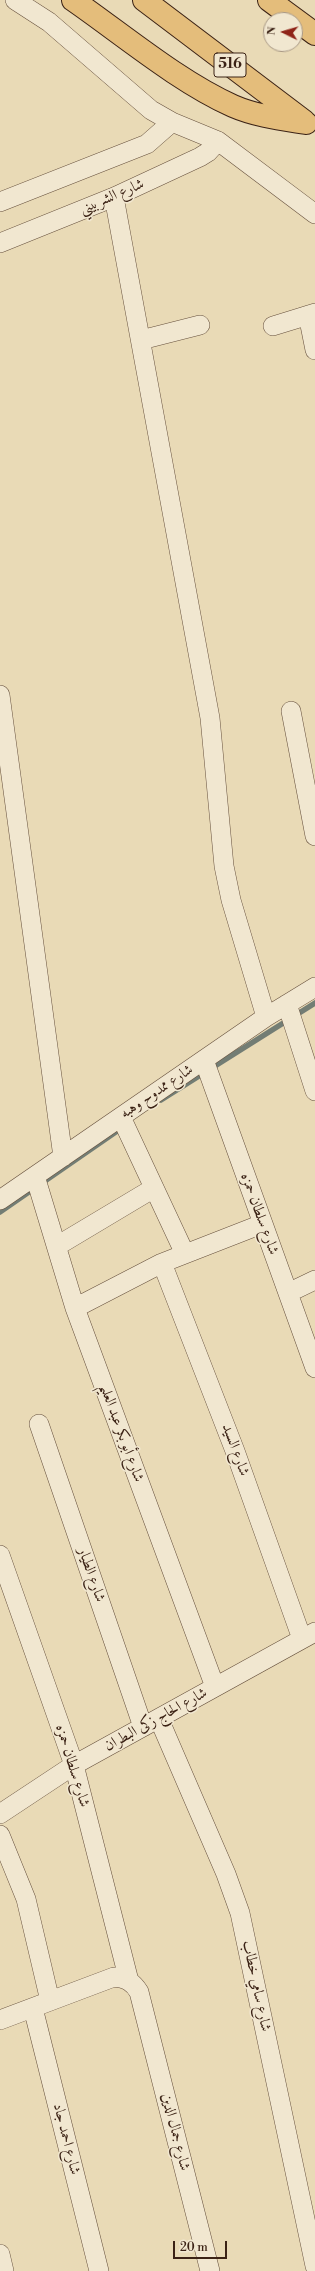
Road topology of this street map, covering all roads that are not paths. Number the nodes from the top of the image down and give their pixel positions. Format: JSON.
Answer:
{"nodes":[{"id":1,"x":15,"y":0,"type":"edge"},
{"id":2,"x":74,"y":0,"type":"edge"},
{"id":3,"x":144,"y":0,"type":"edge"},
{"id":4,"x":269,"y":0,"type":"edge"},
{"id":5,"x":315,"y":34,"type":"edge"},
{"id":6,"x":172,"y":122,"type":"junction"},
{"id":7,"x":311,"y":126,"type":"edge"},
{"id":8,"x":218,"y":141,"type":"junction"},
{"id":9,"x":114,"y":197,"type":"junction"},
{"id":10,"x":0,"y":202,"type":"edge"},
{"id":11,"x":315,"y":214,"type":"edge"},
{"id":12,"x":0,"y":243,"type":"edge"},
{"id":13,"x":312,"y":314,"type":"edge"},
{"id":14,"x":200,"y":325,"type":"dead end"},
{"id":15,"x":273,"y":326,"type":"dead end"},
{"id":16,"x":141,"y":340,"type":"junction"},
{"id":17,"x":315,"y":350,"type":"edge"},
{"id":18,"x":0,"y":695,"type":"edge"},
{"id":19,"x":291,"y":711,"type":"dead end"},
{"id":20,"x":315,"y":836,"type":"edge"},
{"id":21,"x":315,"y":987,"type":"edge"},
{"id":22,"x":290,"y":1014,"type":"junction"},
{"id":23,"x":266,"y":1017,"type":"junction"},
{"id":24,"x":207,"y":1069,"type":"junction"},
{"id":25,"x":315,"y":1091,"type":"edge"},
{"id":26,"x":124,"y":1124,"type":"junction"},
{"id":27,"x":63,"y":1157,"type":"junction"},
{"id":28,"x":37,"y":1183,"type":"junction"},
{"id":29,"x":154,"y":1188,"type":"junction"},
{"id":30,"x":0,"y":1200,"type":"edge"},
{"id":31,"x":262,"y":1224,"type":"junction"},
{"id":32,"x":57,"y":1246,"type":"junction"},
{"id":33,"x":185,"y":1254,"type":"junction"},
{"id":34,"x":162,"y":1264,"type":"junction"},
{"id":35,"x":315,"y":1280,"type":"edge"},
{"id":36,"x":288,"y":1293,"type":"junction"},
{"id":37,"x":75,"y":1308,"type":"junction"},
{"id":38,"x":315,"y":1368,"type":"edge"},
{"id":39,"x":39,"y":1424,"type":"dead end"},
{"id":40,"x":0,"y":1555,"type":"edge"},
{"id":41,"x":308,"y":1635,"type":"edge"},
{"id":42,"x":215,"y":1687,"type":"junction"},
{"id":43,"x":151,"y":1723,"type":"junction"},
{"id":44,"x":74,"y":1765,"type":"junction"},
{"id":45,"x":0,"y":1814,"type":"edge"},
{"id":46,"x":0,"y":1836,"type":"edge"},
{"id":47,"x":134,"y":1986,"type":"junction"},
{"id":48,"x":41,"y":2005,"type":"junction"},
{"id":49,"x":0,"y":2020,"type":"edge"},
{"id":50,"x":0,"y":2254,"type":"edge"},
{"id":51,"x":315,"y":2266,"type":"edge"},
{"id":52,"x":4,"y":2271,"type":"edge"},
{"id":53,"x":99,"y":2271,"type":"edge"},
{"id":54,"x":210,"y":2271,"type":"edge"}],
"edges":[{"from":1,"to":6,"type":"street"},
{"from":2,"to":7,"type":"highway"},
{"from":3,"to":7,"type":"highway","number":"516"},
{"from":4,"to":5,"type":"highway"},
{"from":6,"to":8,"type":"street"},
{"from":6,"to":10,"type":"street"},
{"from":8,"to":9,"type":"street","name":"شارع الشربيني"},
{"from":8,"to":11,"type":"street"},
{"from":9,"to":12,"type":"street","name":"شارع الشربيني"},
{"from":9,"to":16,"type":"street"},
{"from":13,"to":15,"type":"street"},
{"from":13,"to":17,"type":"street"},
{"from":14,"to":16,"type":"street"},
{"from":16,"to":23,"type":"street"},
{"from":18,"to":27,"type":"street"},
{"from":19,"to":20,"type":"street"},
{"from":21,"to":22,"type":"street","name":"شارع ممدوح وهبه"},
{"from":22,"to":23,"type":"street","name":"شارع ممدوح وهبه"},
{"from":22,"to":25,"type":"street"},
{"from":23,"to":24,"type":"street","name":"شارع ممدوح وهبه"},
{"from":24,"to":26,"type":"street","name":"شارع ممدوح وهبه"},
{"from":24,"to":31,"type":"street","name":"شارع سلطان حمزه"},
{"from":26,"to":27,"type":"street","name":"شارع ممدوح وهبه"},
{"from":26,"to":29,"type":"street"},
{"from":27,"to":28,"type":"street","name":"شارع ممدوح وهبه"},
{"from":28,"to":30,"type":"street","name":"شارع ممدوح وهبه"},
{"from":28,"to":32,"type":"street","name":"شارع أبو بكر عبد العليم"},
{"from":29,"to":32,"type":"street"},
{"from":29,"to":33,"type":"street"},
{"from":31,"to":33,"type":"street"},
{"from":31,"to":36,"type":"street","name":"شارع سلطان حمزه"},
{"from":32,"to":37,"type":"street","name":"شارع أبو بكر عبد العليم"},
{"from":33,"to":34,"type":"street"},
{"from":34,"to":37,"type":"street"},
{"from":34,"to":41,"type":"street","name":"شارع السيد"},
{"from":35,"to":36,"type":"street"},
{"from":36,"to":38,"type":"street","name":"شارع سلطان حمزه"},
{"from":37,"to":42,"type":"street","name":"شارع أبو بكر عبد العليم"},
{"from":39,"to":43,"type":"street","name":"شارع الطيار"},
{"from":40,"to":44,"type":"street","name":"شارع سلطان حمزه"},
{"from":41,"to":42,"type":"street","name":"شارع الحاج زكى البطران"},
{"from":42,"to":43,"type":"street","name":"شارع الحاج زكى البطران"},
{"from":43,"to":44,"type":"street","name":"شارع الحاج زكى البطران"},
{"from":43,"to":51,"type":"street","name":"شارع سامي خطاب"},
{"from":44,"to":45,"type":"street","name":"شارع الحاج زكى البطران"},
{"from":44,"to":47,"type":"street","name":"شارع سلطان حمزه"},
{"from":46,"to":48,"type":"street","name":"شارع احمد جاد"},
{"from":47,"to":48,"type":"street"},
{"from":47,"to":54,"type":"street","name":"شارع جمال الدين"},
{"from":48,"to":49,"type":"street"},
{"from":48,"to":53,"type":"street","name":"شارع احمد جاد"},
{"from":50,"to":52,"type":"street"}]}
